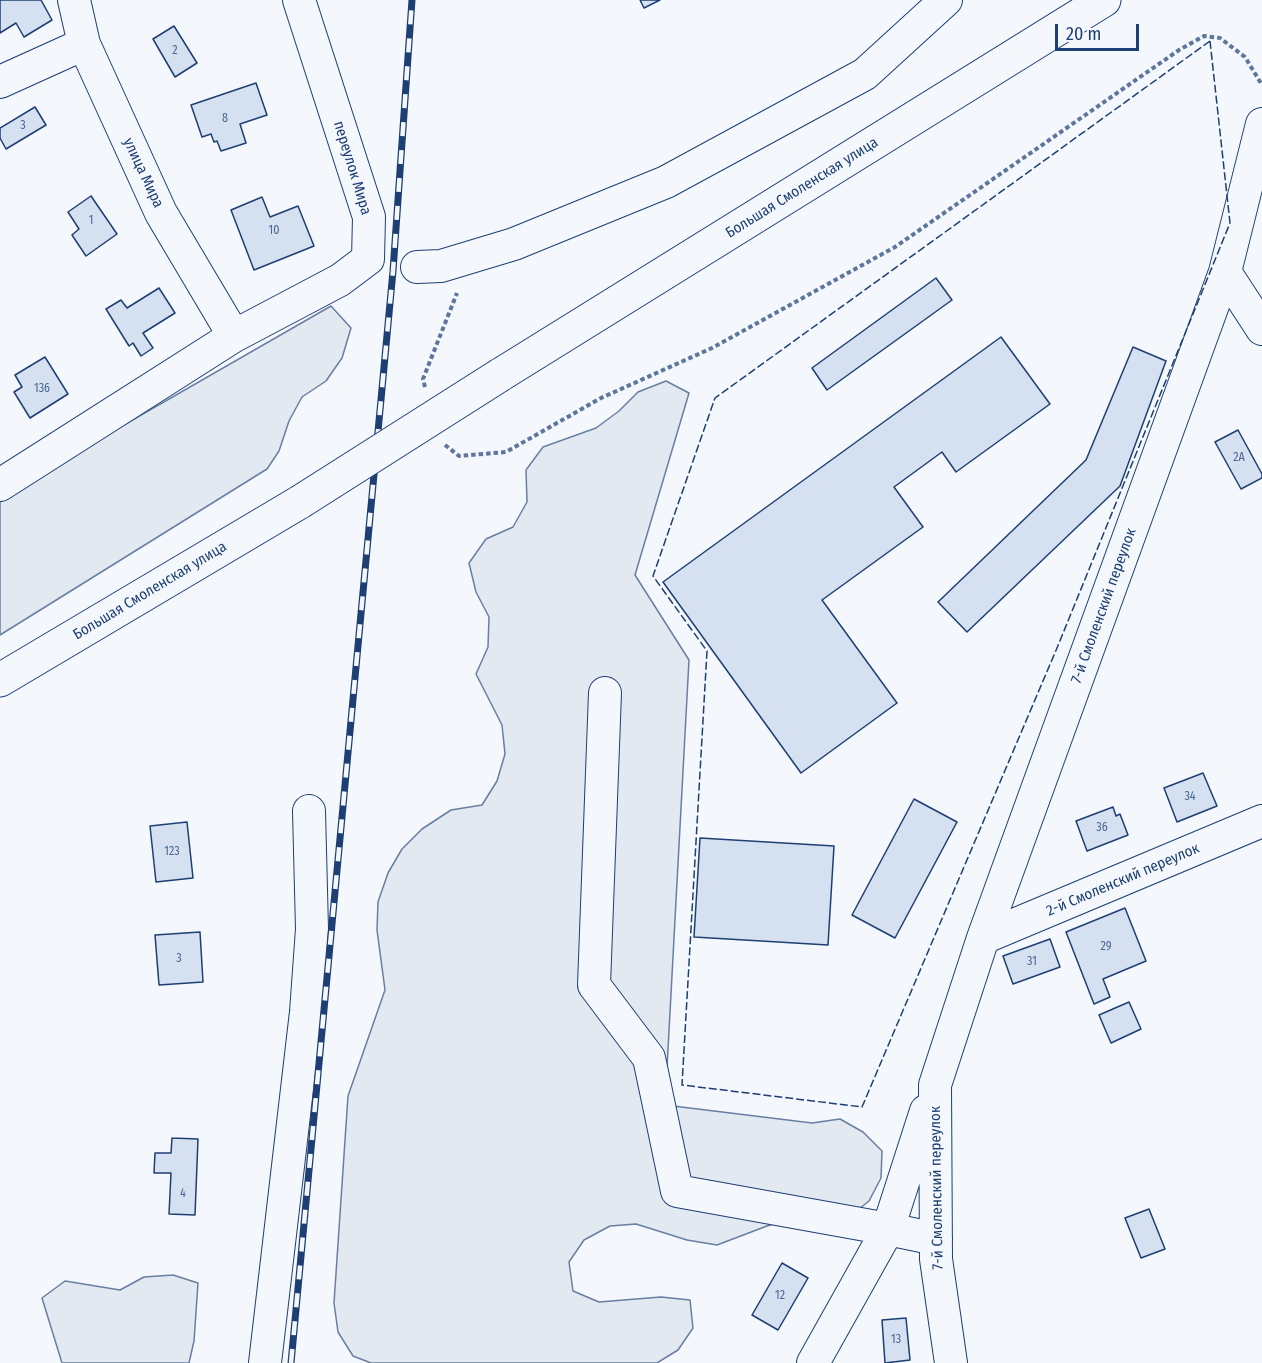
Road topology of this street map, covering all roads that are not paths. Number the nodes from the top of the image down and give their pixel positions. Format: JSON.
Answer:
{"nodes":[{"id":1,"x":74,"y":0,"type":"edge"},
{"id":2,"x":299,"y":0,"type":"edge"},
{"id":3,"x":946,"y":0,"type":"edge"},
{"id":4,"x":1104,"y":0,"type":"edge"},
{"id":5,"x":84,"y":44,"type":"junction"},
{"id":6,"x":0,"y":82,"type":"edge"},
{"id":7,"x":1262,"y":124,"type":"edge"},
{"id":8,"x":417,"y":267,"type":"dead end"},
{"id":9,"x":1225,"y":272,"type":"junction"},
{"id":10,"x":1262,"y":330,"type":"edge"},
{"id":11,"x":234,"y":336,"type":"junction"},
{"id":12,"x":0,"y":485,"type":"edge"},
{"id":13,"x":0,"y":680,"type":"edge"},
{"id":14,"x":605,"y":693,"type":"dead end"},
{"id":15,"x":309,"y":811,"type":"dead end"},
{"id":16,"x":1262,"y":821,"type":"edge"},
{"id":17,"x":983,"y":938,"type":"junction"},
{"id":18,"x":935,"y":1085,"type":"junction"},
{"id":19,"x":888,"y":1229,"type":"junction"},
{"id":20,"x":936,"y":1239,"type":"junction"},
{"id":21,"x":265,"y":1363,"type":"edge"},
{"id":22,"x":813,"y":1363,"type":"edge"},
{"id":23,"x":951,"y":1363,"type":"edge"}],
"edges":[{"from":1,"to":5,"type":"street","name":"улица Мира"},
{"from":2,"to":11,"type":"street","name":"переулок Мира"},
{"from":3,"to":8,"type":"street"},
{"from":4,"to":13,"type":"main road","name":"Большая Смоленская улица","bridge":true},
{"from":5,"to":6,"type":"street"},
{"from":5,"to":11,"type":"street","name":"улица Мира"},
{"from":7,"to":9,"type":"street","name":"7-й Смоленский переулок"},
{"from":9,"to":10,"type":"street"},
{"from":9,"to":17,"type":"street","name":"7-й Смоленский переулок"},
{"from":11,"to":12,"type":"street"},
{"from":14,"to":19,"type":"street"},
{"from":15,"to":21,"type":"street"},
{"from":16,"to":17,"type":"street","name":"2-й Смоленский переулок"},
{"from":17,"to":18,"type":"street","name":"7-й Смоленский переулок"},
{"from":18,"to":19,"type":"street","name":"7-й Смоленский переулок"},
{"from":18,"to":20,"type":"street","name":"7-й Смоленский переулок"},
{"from":19,"to":20,"type":"street"},
{"from":19,"to":22,"type":"street","name":"7-й Смоленский переулок"},
{"from":20,"to":23,"type":"street","name":"7-й Смоленский переулок"}]}
